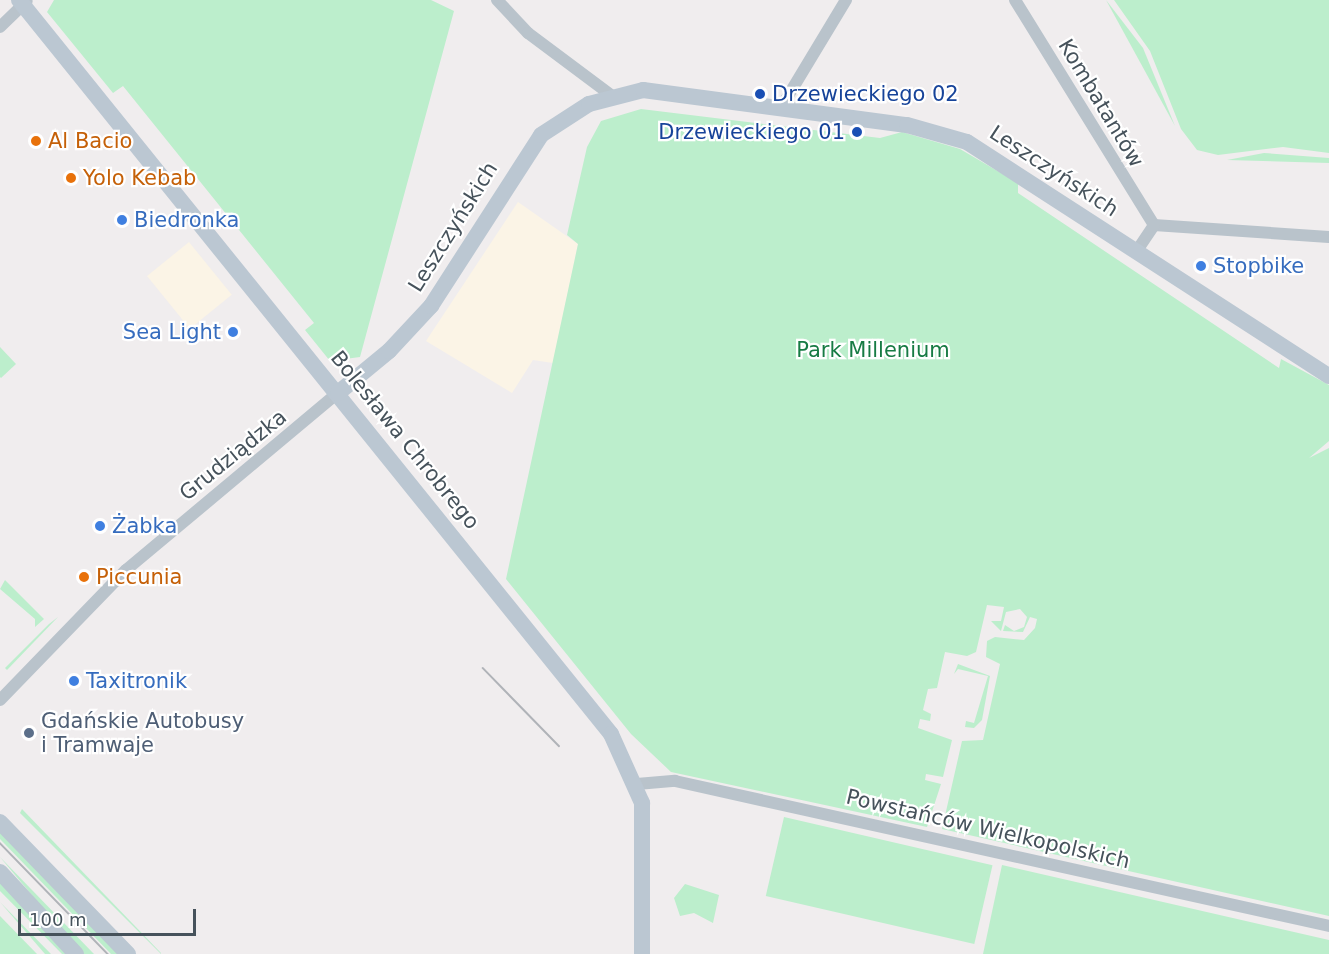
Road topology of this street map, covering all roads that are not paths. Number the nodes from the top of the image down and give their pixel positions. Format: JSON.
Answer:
{"nodes":[{"id":1,"x":846,"y":0,"type":"edge"},
{"id":2,"x":1015,"y":0,"type":"edge"},
{"id":3,"x":24,"y":2,"type":"edge"},
{"id":4,"x":500,"y":5,"type":"edge"},
{"id":5,"x":0,"y":27,"type":"edge"},
{"id":6,"x":611,"y":96,"type":"junction"},
{"id":7,"x":782,"y":106,"type":"junction"},
{"id":8,"x":1154,"y":225,"type":"junction"},
{"id":9,"x":1329,"y":237,"type":"edge"},
{"id":10,"x":1136,"y":252,"type":"junction"},
{"id":11,"x":1329,"y":376,"type":"edge"},
{"id":12,"x":338,"y":393,"type":"junction"},
{"id":13,"x":0,"y":700,"type":"edge"},
{"id":14,"x":637,"y":784,"type":"junction"},
{"id":15,"x":0,"y":822,"type":"edge"},
{"id":16,"x":0,"y":872,"type":"edge"},
{"id":17,"x":1329,"y":926,"type":"edge"},
{"id":18,"x":76,"y":954,"type":"edge"},
{"id":19,"x":128,"y":954,"type":"edge"},
{"id":20,"x":642,"y":954,"type":"edge"}],
"edges":[{"from":1,"to":7,"type":"street"},
{"from":2,"to":8,"type":"street","name":"Kombatantów"},
{"from":3,"to":5,"type":"street"},
{"from":3,"to":12,"type":"street","name":"Bolesława Chrobrego"},
{"from":4,"to":6,"type":"street"},
{"from":6,"to":7,"type":"street","name":"Leszczyńskich"},
{"from":6,"to":12,"type":"street","name":"Leszczyńskich"},
{"from":7,"to":10,"type":"street","name":"Leszczyńskich"},
{"from":8,"to":9,"type":"street"},
{"from":8,"to":10,"type":"street"},
{"from":10,"to":11,"type":"street","name":"Leszczyńskich"},
{"from":12,"to":13,"type":"street","name":"Grudziądzka"},
{"from":12,"to":14,"type":"street","name":"Bolesława Chrobrego"},
{"from":14,"to":17,"type":"street","name":"Powstańców Wielkopolskich"},
{"from":14,"to":20,"type":"street","name":"Bolesława Chrobrego"},
{"from":15,"to":19,"type":"street"},
{"from":16,"to":18,"type":"street"}]}
